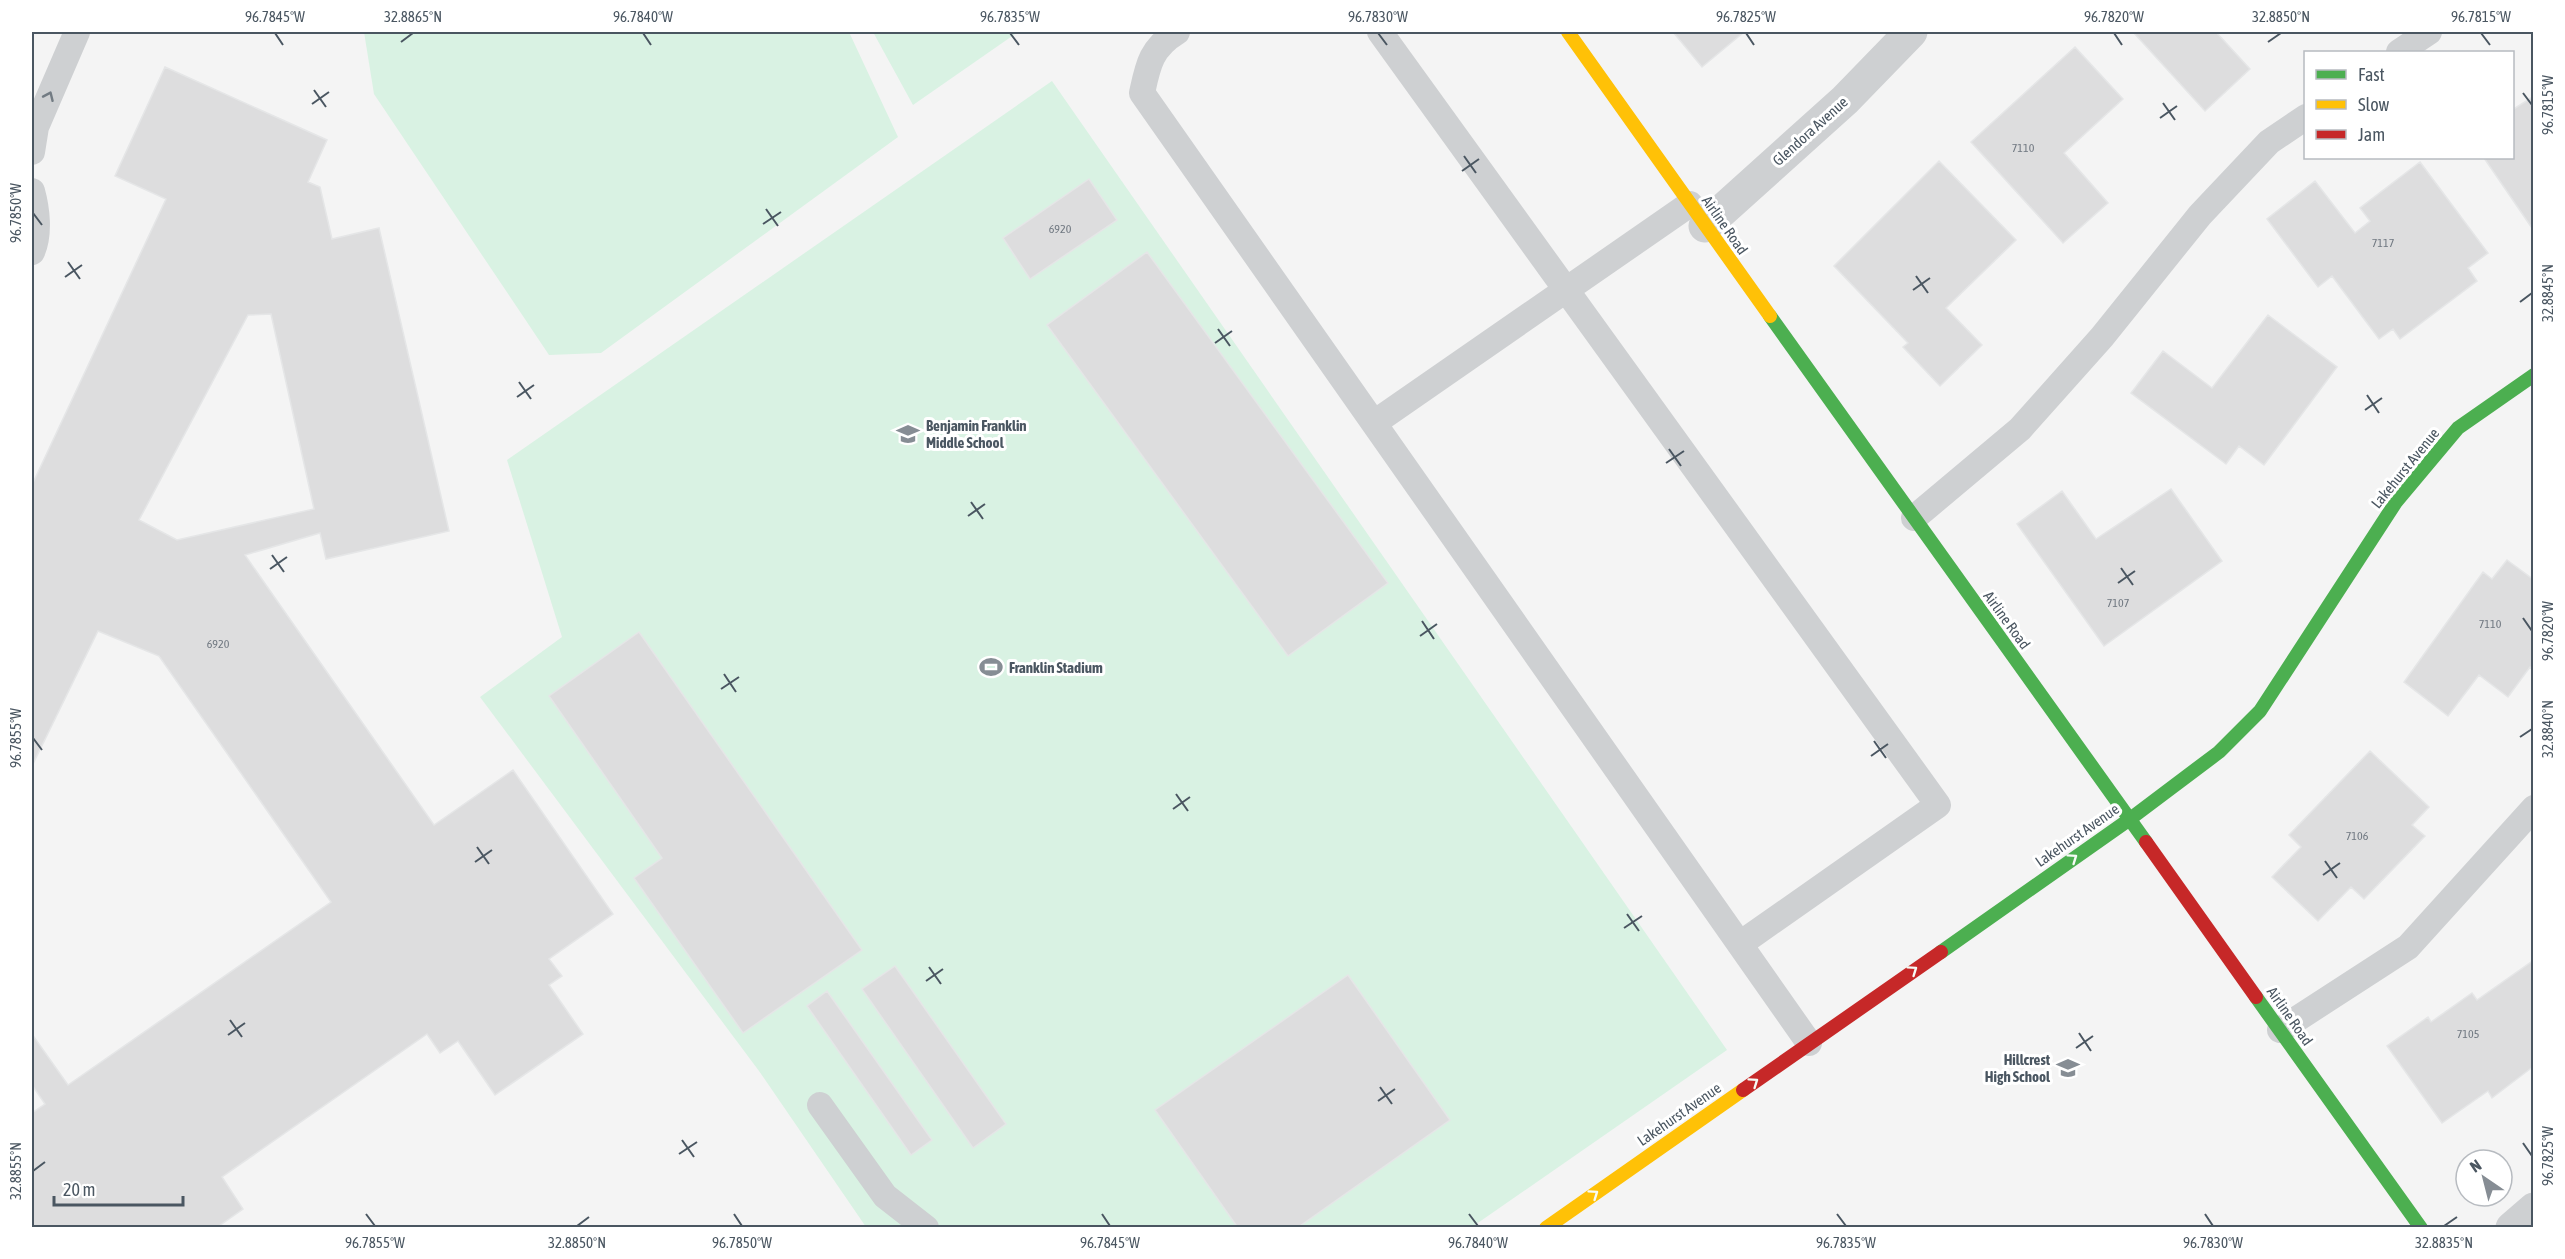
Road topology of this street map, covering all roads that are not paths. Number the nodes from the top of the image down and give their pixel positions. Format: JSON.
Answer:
{"nodes":[{"id":1,"x":77,"y":32,"type":"edge"},
{"id":2,"x":1177,"y":32,"type":"edge"},
{"id":3,"x":1380,"y":32,"type":"edge"},
{"id":4,"x":1568,"y":32,"type":"edge"},
{"id":5,"x":1911,"y":32,"type":"edge"},
{"id":6,"x":2429,"y":32,"type":"edge"},
{"id":7,"x":2400,"y":51,"type":"edge"},
{"id":8,"x":2304,"y":118,"type":"edge"},
{"id":9,"x":32,"y":152,"type":"edge"},
{"id":10,"x":32,"y":191,"type":"edge"},
{"id":11,"x":1697,"y":215,"type":"junction"},
{"id":12,"x":32,"y":252,"type":"edge"},
{"id":13,"x":1567,"y":291,"type":"junction"},
{"id":14,"x":2534,"y":375,"type":"edge"},
{"id":15,"x":1374,"y":423,"type":"junction"},
{"id":16,"x":1914,"y":518,"type":"junction"},
{"id":17,"x":2534,"y":808,"type":"edge"},
{"id":18,"x":2130,"y":819,"type":"junction"},
{"id":19,"x":1740,"y":944,"type":"junction"},
{"id":20,"x":2280,"y":1030,"type":"junction"},
{"id":21,"x":1809,"y":1043,"type":"junction"},
{"id":22,"x":820,"y":1105,"type":"dead end"},
{"id":23,"x":2534,"y":1209,"type":"edge"},
{"id":24,"x":926,"y":1227,"type":"edge"},
{"id":25,"x":1546,"y":1227,"type":"edge"},
{"id":26,"x":2421,"y":1227,"type":"edge"},
{"id":27,"x":2512,"y":1227,"type":"edge"}],
"edges":[{"from":9,"to":1,"type":"lane","one_way":true},
{"from":2,"to":15,"type":"lane"},
{"from":3,"to":13,"type":"lane"},
{"from":4,"to":11,"type":"street","name":"Airline Road"},
{"from":5,"to":11,"type":"street","name":"Glendora Avenue"},
{"from":6,"to":7,"type":"lane"},
{"from":8,"to":16,"type":"lane"},
{"from":10,"to":12,"type":"lane"},
{"from":11,"to":13,"type":"lane"},
{"from":11,"to":16,"type":"street","name":"Airline Road"},
{"from":13,"to":15,"type":"lane"},
{"from":13,"to":19,"type":"lane"},
{"from":14,"to":18,"type":"street","name":"Lakehurst Avenue"},
{"from":15,"to":19,"type":"lane"},
{"from":16,"to":18,"type":"street","name":"Airline Road"},
{"from":17,"to":20,"type":"lane"},
{"from":18,"to":20,"type":"street","name":"Airline Road"},
{"from":21,"to":18,"type":"street","name":"Lakehurst Avenue","one_way":true},
{"from":19,"to":21,"type":"lane"},
{"from":20,"to":26,"type":"street","name":"Airline Road"},
{"from":25,"to":21,"type":"street","name":"Lakehurst Avenue","one_way":true},
{"from":22,"to":24,"type":"lane"},
{"from":23,"to":27,"type":"street"}]}
